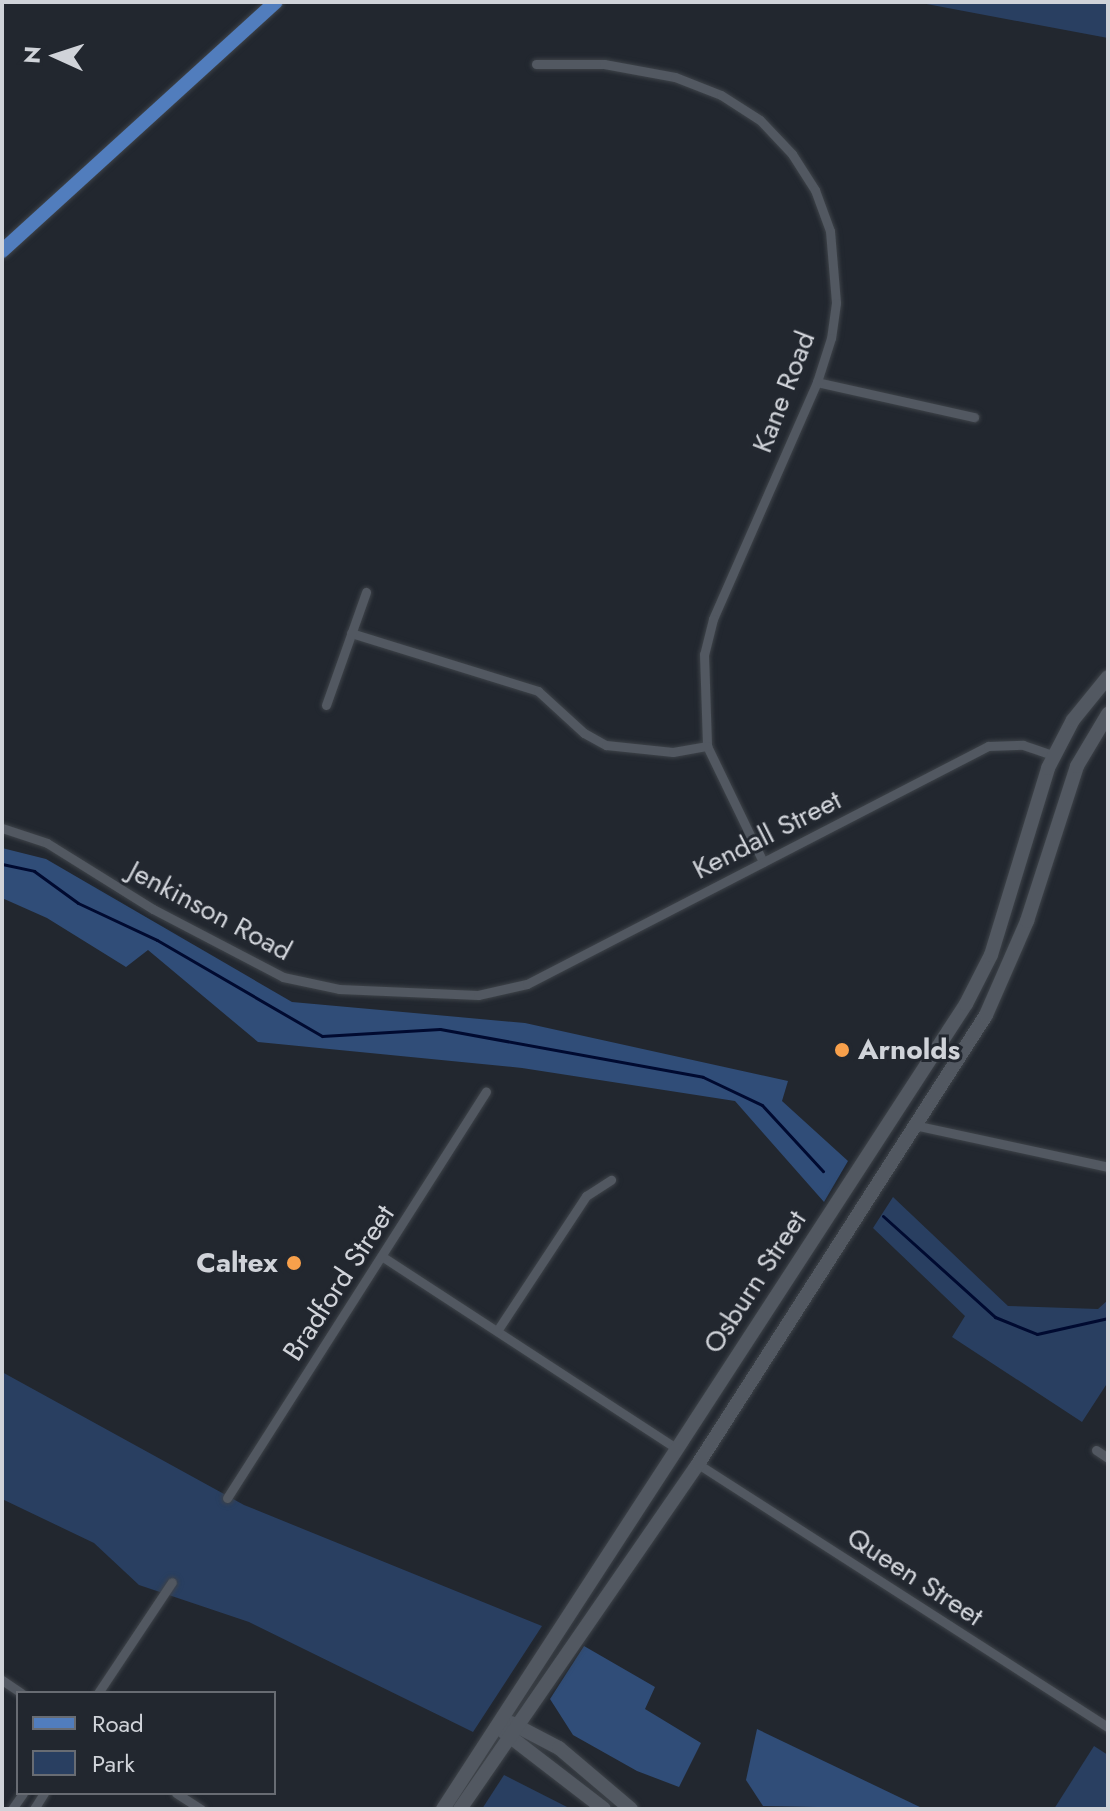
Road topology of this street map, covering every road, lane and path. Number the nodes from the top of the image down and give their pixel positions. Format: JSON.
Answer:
{"nodes":[{"id":1,"x":276,"y":2,"type":"edge"},
{"id":2,"x":536,"y":64,"type":"dead end"},
{"id":3,"x":2,"y":251,"type":"edge"},
{"id":4,"x":817,"y":382,"type":"junction"},
{"id":5,"x":974,"y":417,"type":"dead end"},
{"id":6,"x":366,"y":592,"type":"dead end"},
{"id":7,"x":351,"y":633,"type":"junction"},
{"id":8,"x":1108,"y":677,"type":"edge"},
{"id":9,"x":326,"y":705,"type":"dead end"},
{"id":10,"x":1108,"y":714,"type":"edge"},
{"id":11,"x":707,"y":746,"type":"junction"},
{"id":12,"x":1055,"y":756,"type":"junction"},
{"id":13,"x":1077,"y":766,"type":"junction"},
{"id":14,"x":2,"y":828,"type":"edge"},
{"id":15,"x":763,"y":862,"type":"junction"},
{"id":16,"x":504,"y":992,"type":"joint"},
{"id":17,"x":486,"y":1091,"type":"dead end"},
{"id":18,"x":893,"y":1116,"type":"junction"},
{"id":19,"x":919,"y":1126,"type":"junction"},
{"id":20,"x":1108,"y":1167,"type":"edge"},
{"id":21,"x":611,"y":1180,"type":"dead end"},
{"id":22,"x":383,"y":1257,"type":"junction"},
{"id":23,"x":497,"y":1331,"type":"junction"},
{"id":24,"x":677,"y":1449,"type":"junction"},
{"id":25,"x":1096,"y":1450,"type":"dead end"},
{"id":26,"x":1108,"y":1458,"type":"edge"},
{"id":27,"x":698,"y":1464,"type":"junction"},
{"id":28,"x":227,"y":1498,"type":"dead end"},
{"id":29,"x":172,"y":1582,"type":"dead end"},
{"id":30,"x":99,"y":1691,"type":"edge"},
{"id":31,"x":498,"y":1721,"type":"junction"},
{"id":32,"x":519,"y":1723,"type":"junction"},
{"id":33,"x":1108,"y":1727,"type":"edge"},
{"id":34,"x":508,"y":1739,"type":"junction"},
{"id":35,"x":179,"y":1795,"type":"edge"},
{"id":36,"x":201,"y":1809,"type":"edge"},
{"id":37,"x":443,"y":1809,"type":"edge"},
{"id":38,"x":460,"y":1809,"type":"edge"},
{"id":39,"x":604,"y":1809,"type":"edge"},
{"id":40,"x":631,"y":1809,"type":"edge"}],
"edges":[{"from":1,"to":3,"type":"main road"},
{"from":2,"to":4,"type":"street","name":"Kane Road"},
{"from":4,"to":5,"type":"street"},
{"from":4,"to":11,"type":"street","name":"Kane Road"},
{"from":6,"to":7,"type":"street"},
{"from":7,"to":9,"type":"street"},
{"from":7,"to":11,"type":"street"},
{"from":8,"to":12,"type":"street","name":"Osburn Street"},
{"from":10,"to":13,"type":"street","name":"Osburn Street"},
{"from":11,"to":15,"type":"street","name":"Kane Road"},
{"from":12,"to":13,"type":"street"},
{"from":12,"to":15,"type":"street","name":"Kendall Street"},
{"from":12,"to":18,"type":"street","name":"Osburn Street"},
{"from":13,"to":19,"type":"street","name":"Osburn Street"},
{"from":14,"to":16,"type":"street","name":"Jenkinson Road"},
{"from":15,"to":16,"type":"street","name":"Kendall Street"},
{"from":17,"to":22,"type":"street","name":"Bradford Street"},
{"from":18,"to":19,"type":"street"},
{"from":18,"to":24,"type":"street","name":"Osburn Street"},
{"from":19,"to":20,"type":"street"},
{"from":19,"to":27,"type":"street","name":"Osburn Street"},
{"from":21,"to":23,"type":"street"},
{"from":22,"to":23,"type":"street"},
{"from":22,"to":28,"type":"street","name":"Bradford Street"},
{"from":23,"to":24,"type":"street"},
{"from":24,"to":27,"type":"street"},
{"from":24,"to":31,"type":"street","name":"Osburn Street"},
{"from":25,"to":26,"type":"street"},
{"from":27,"to":32,"type":"street","name":"Osburn Street"},
{"from":27,"to":33,"type":"street","name":"Queen Street"},
{"from":29,"to":30,"type":"street"},
{"from":31,"to":32,"type":"street"},
{"from":31,"to":34,"type":"street"},
{"from":31,"to":37,"type":"street","name":"Osburn Street"},
{"from":32,"to":34,"type":"street","name":"Osburn Street"},
{"from":32,"to":40,"type":"street"},
{"from":34,"to":38,"type":"street","name":"Osburn Street"},
{"from":34,"to":39,"type":"street"},
{"from":35,"to":36,"type":"street"}]}
